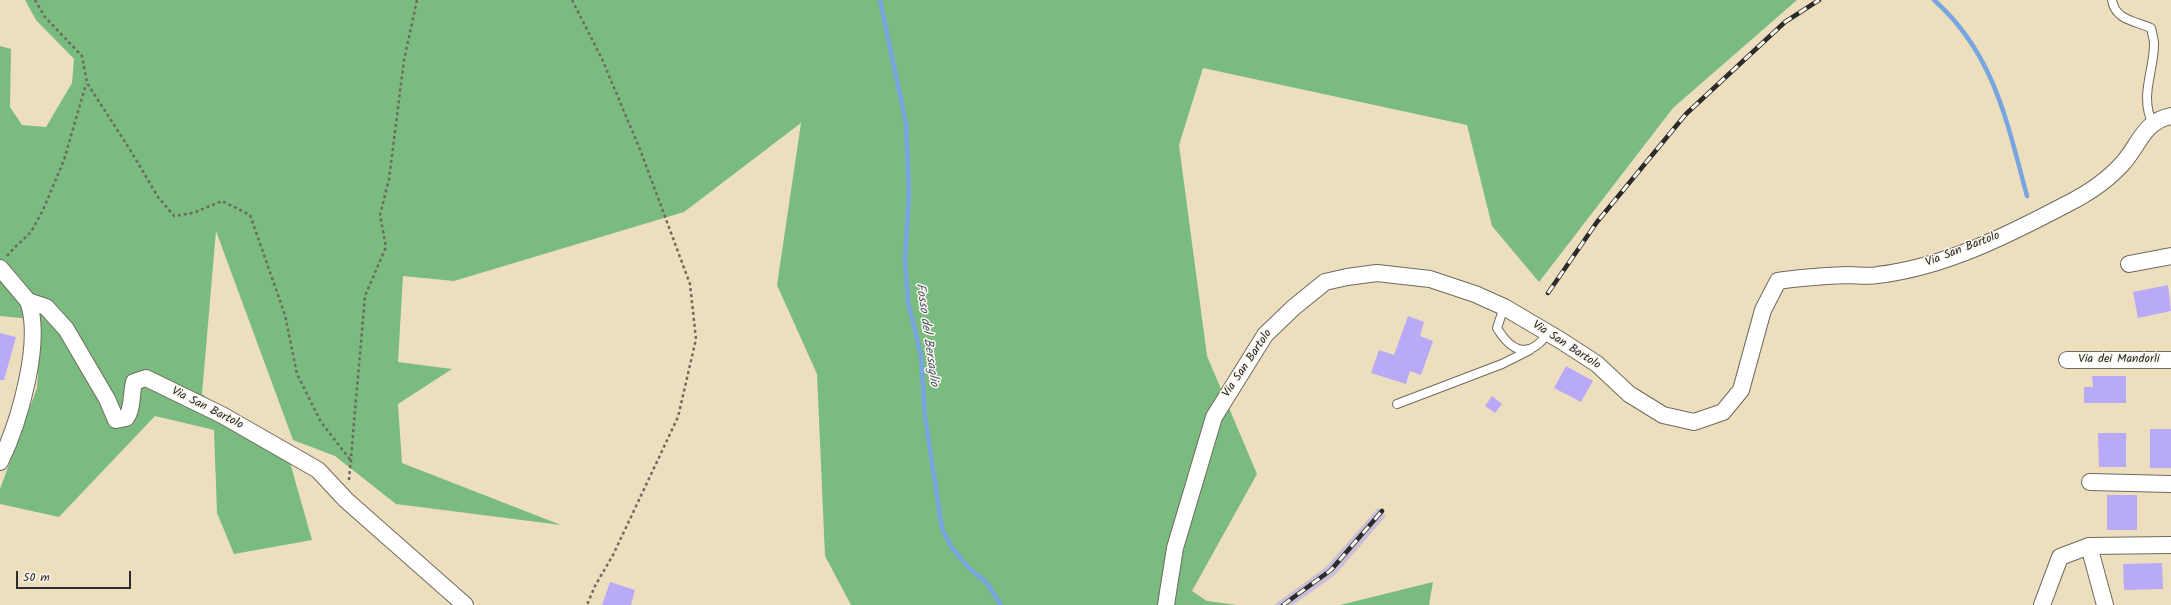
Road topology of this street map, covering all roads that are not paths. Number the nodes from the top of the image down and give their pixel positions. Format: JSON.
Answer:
{"nodes":[{"id":1,"x":2112,"y":0,"type":"edge"},
{"id":2,"x":2171,"y":116,"type":"edge"},
{"id":3,"x":2153,"y":124,"type":"junction"},
{"id":4,"x":2171,"y":256,"type":"edge"},
{"id":5,"x":2129,"y":264,"type":"dead end"},
{"id":6,"x":2,"y":270,"type":"edge"},
{"id":7,"x":28,"y":301,"type":"junction"},
{"id":8,"x":1504,"y":307,"type":"junction"},
{"id":9,"x":1548,"y":333,"type":"junction"},
{"id":10,"x":1530,"y":350,"type":"junction"},
{"id":11,"x":2067,"y":360,"type":"dead end"},
{"id":12,"x":2171,"y":360,"type":"edge"},
{"id":13,"x":1397,"y":404,"type":"dead end"},
{"id":14,"x":0,"y":462,"type":"edge"},
{"id":15,"x":2090,"y":482,"type":"dead end"},
{"id":16,"x":2171,"y":484,"type":"edge"},
{"id":17,"x":2089,"y":546,"type":"junction"},
{"id":18,"x":2171,"y":546,"type":"edge"},
{"id":19,"x":464,"y":605,"type":"edge"},
{"id":20,"x":1166,"y":605,"type":"edge"},
{"id":21,"x":2042,"y":605,"type":"edge"},
{"id":22,"x":2104,"y":605,"type":"edge"}],
"edges":[{"from":1,"to":3,"type":"lane"},
{"from":2,"to":3,"type":"street"},
{"from":3,"to":9,"type":"street","name":"Via San Bartolo"},
{"from":4,"to":5,"type":"street"},
{"from":6,"to":7,"type":"street"},
{"from":7,"to":14,"type":"street"},
{"from":7,"to":19,"type":"street","name":"Via San Bartolo"},
{"from":8,"to":9,"type":"street","name":"Via San Bartolo"},
{"from":8,"to":10,"type":"lane"},
{"from":8,"to":20,"type":"street","name":"Via San Bartolo"},
{"from":9,"to":10,"type":"lane"},
{"from":10,"to":13,"type":"lane"},
{"from":11,"to":12,"type":"street","name":"Via dei Mandorli"},
{"from":15,"to":16,"type":"street"},
{"from":17,"to":18,"type":"street"},
{"from":17,"to":21,"type":"street"},
{"from":17,"to":22,"type":"street"}]}
